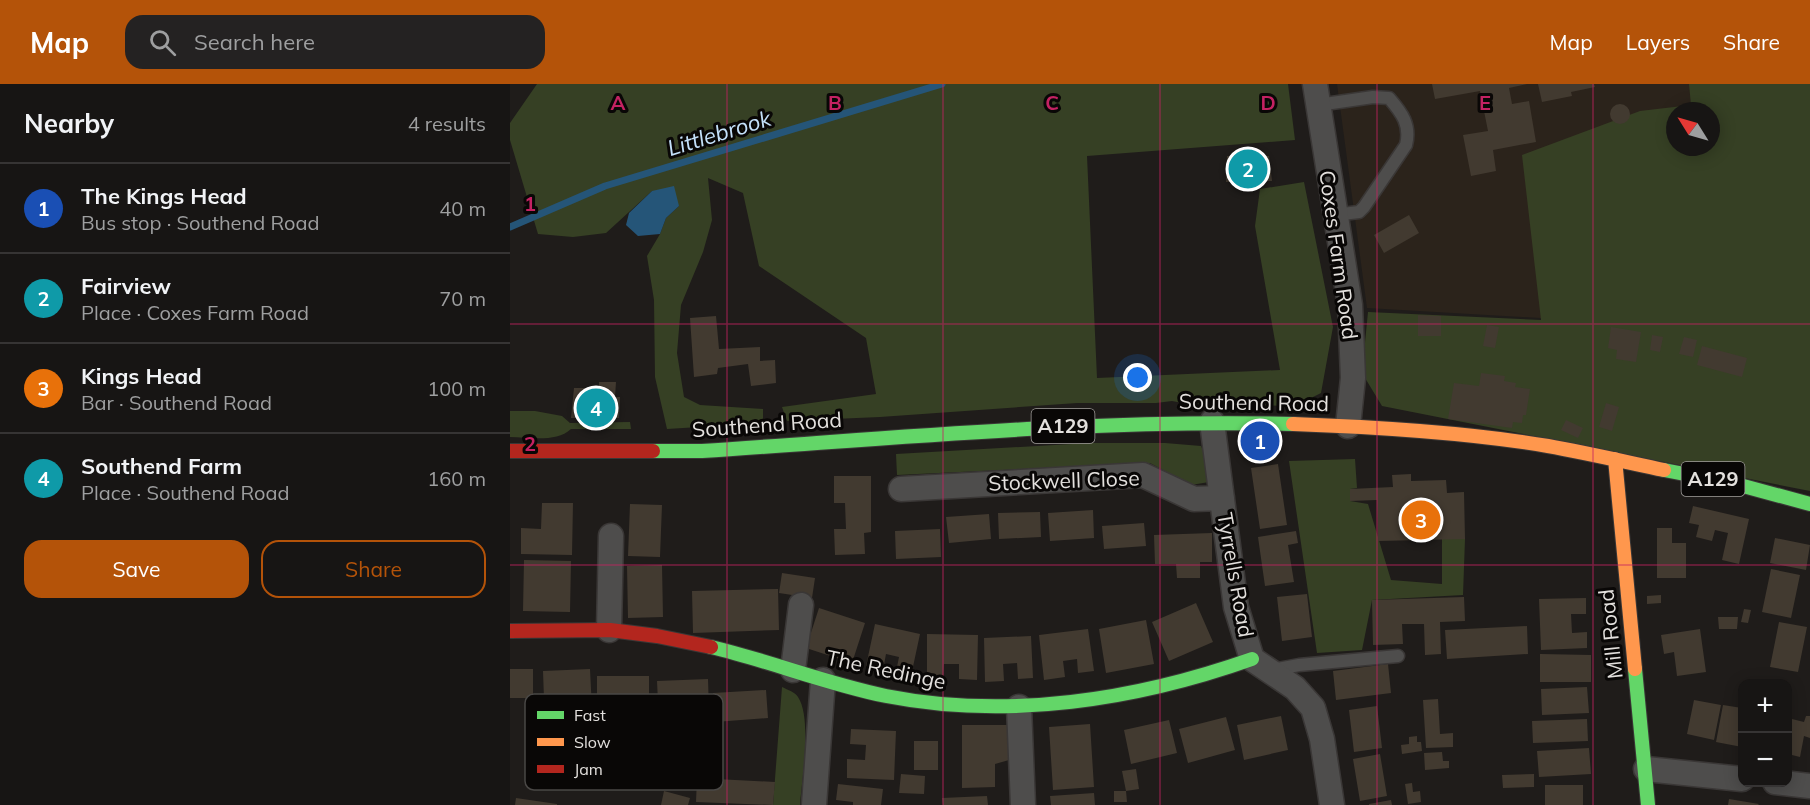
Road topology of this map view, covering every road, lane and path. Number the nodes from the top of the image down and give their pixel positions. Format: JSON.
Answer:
{"nodes":[{"id":1,"x":1316,"y":95,"type":"edge"},
{"id":2,"x":1334,"y":215,"type":"junction"},
{"id":3,"x":1212,"y":422,"type":"junction"},
{"id":4,"x":1348,"y":426,"type":"junction"},
{"id":5,"x":510,"y":451,"type":"edge"},
{"id":6,"x":1615,"y":459,"type":"junction"},
{"id":7,"x":901,"y":489,"type":"dead end"},
{"id":8,"x":1222,"y":498,"type":"junction"},
{"id":9,"x":1810,"y":504,"type":"edge"},
{"id":10,"x":611,"y":536,"type":"dead end"},
{"id":11,"x":801,"y":605,"type":"dead end"},
{"id":12,"x":609,"y":630,"type":"junction"},
{"id":13,"x":510,"y":631,"type":"edge"},
{"id":14,"x":1398,"y":656,"type":"dead end"},
{"id":15,"x":1262,"y":665,"type":"junction"},
{"id":16,"x":793,"y":670,"type":"junction"},
{"id":17,"x":823,"y":680,"type":"junction"},
{"id":18,"x":1019,"y":707,"type":"junction"},
{"id":19,"x":1646,"y":769,"type":"junction"},
{"id":20,"x":1738,"y":778,"type":"edge"},
{"id":21,"x":1792,"y":784,"type":"edge"},
{"id":22,"x":1810,"y":786,"type":"edge"},
{"id":23,"x":814,"y":805,"type":"edge"},
{"id":24,"x":1023,"y":805,"type":"edge"},
{"id":25,"x":1332,"y":805,"type":"edge"},
{"id":26,"x":1648,"y":805,"type":"edge"}],
"edges":[{"from":1,"to":2,"type":"street","name":"Coxes Farm Road"},
{"from":1,"to":2,"type":"lane"},
{"from":2,"to":4,"type":"street","name":"Coxes Farm Road"},
{"from":3,"to":4,"type":"main road","name":"Southend Road","number":"A129"},
{"from":3,"to":5,"type":"main road","name":"Southend Road","number":"A129"},
{"from":3,"to":8,"type":"street","name":"Tyrrells Road"},
{"from":4,"to":6,"type":"main road","name":"Southend Road","number":"A129"},
{"from":6,"to":9,"type":"main road","name":"Southend Road","number":"A129"},
{"from":6,"to":19,"type":"main road","name":"Mill Road"},
{"from":7,"to":8,"type":"street","name":"Stockwell Close"},
{"from":8,"to":15,"type":"street","name":"Tyrrells Road"},
{"from":10,"to":12,"type":"street"},
{"from":11,"to":16,"type":"street"},
{"from":12,"to":13,"type":"main road","name":"The Redinge"},
{"from":12,"to":16,"type":"main road","name":"The Redinge"},
{"from":14,"to":15,"type":"lane"},
{"from":15,"to":18,"type":"main road","name":"The Redinge"},
{"from":15,"to":25,"type":"street"},
{"from":16,"to":17,"type":"main road","name":"The Redinge"},
{"from":17,"to":18,"type":"main road","name":"The Redinge"},
{"from":17,"to":23,"type":"street"},
{"from":18,"to":24,"type":"street"},
{"from":19,"to":20,"type":"street"},
{"from":19,"to":26,"type":"main road","name":"Mill Road"},
{"from":21,"to":22,"type":"street"}]}
